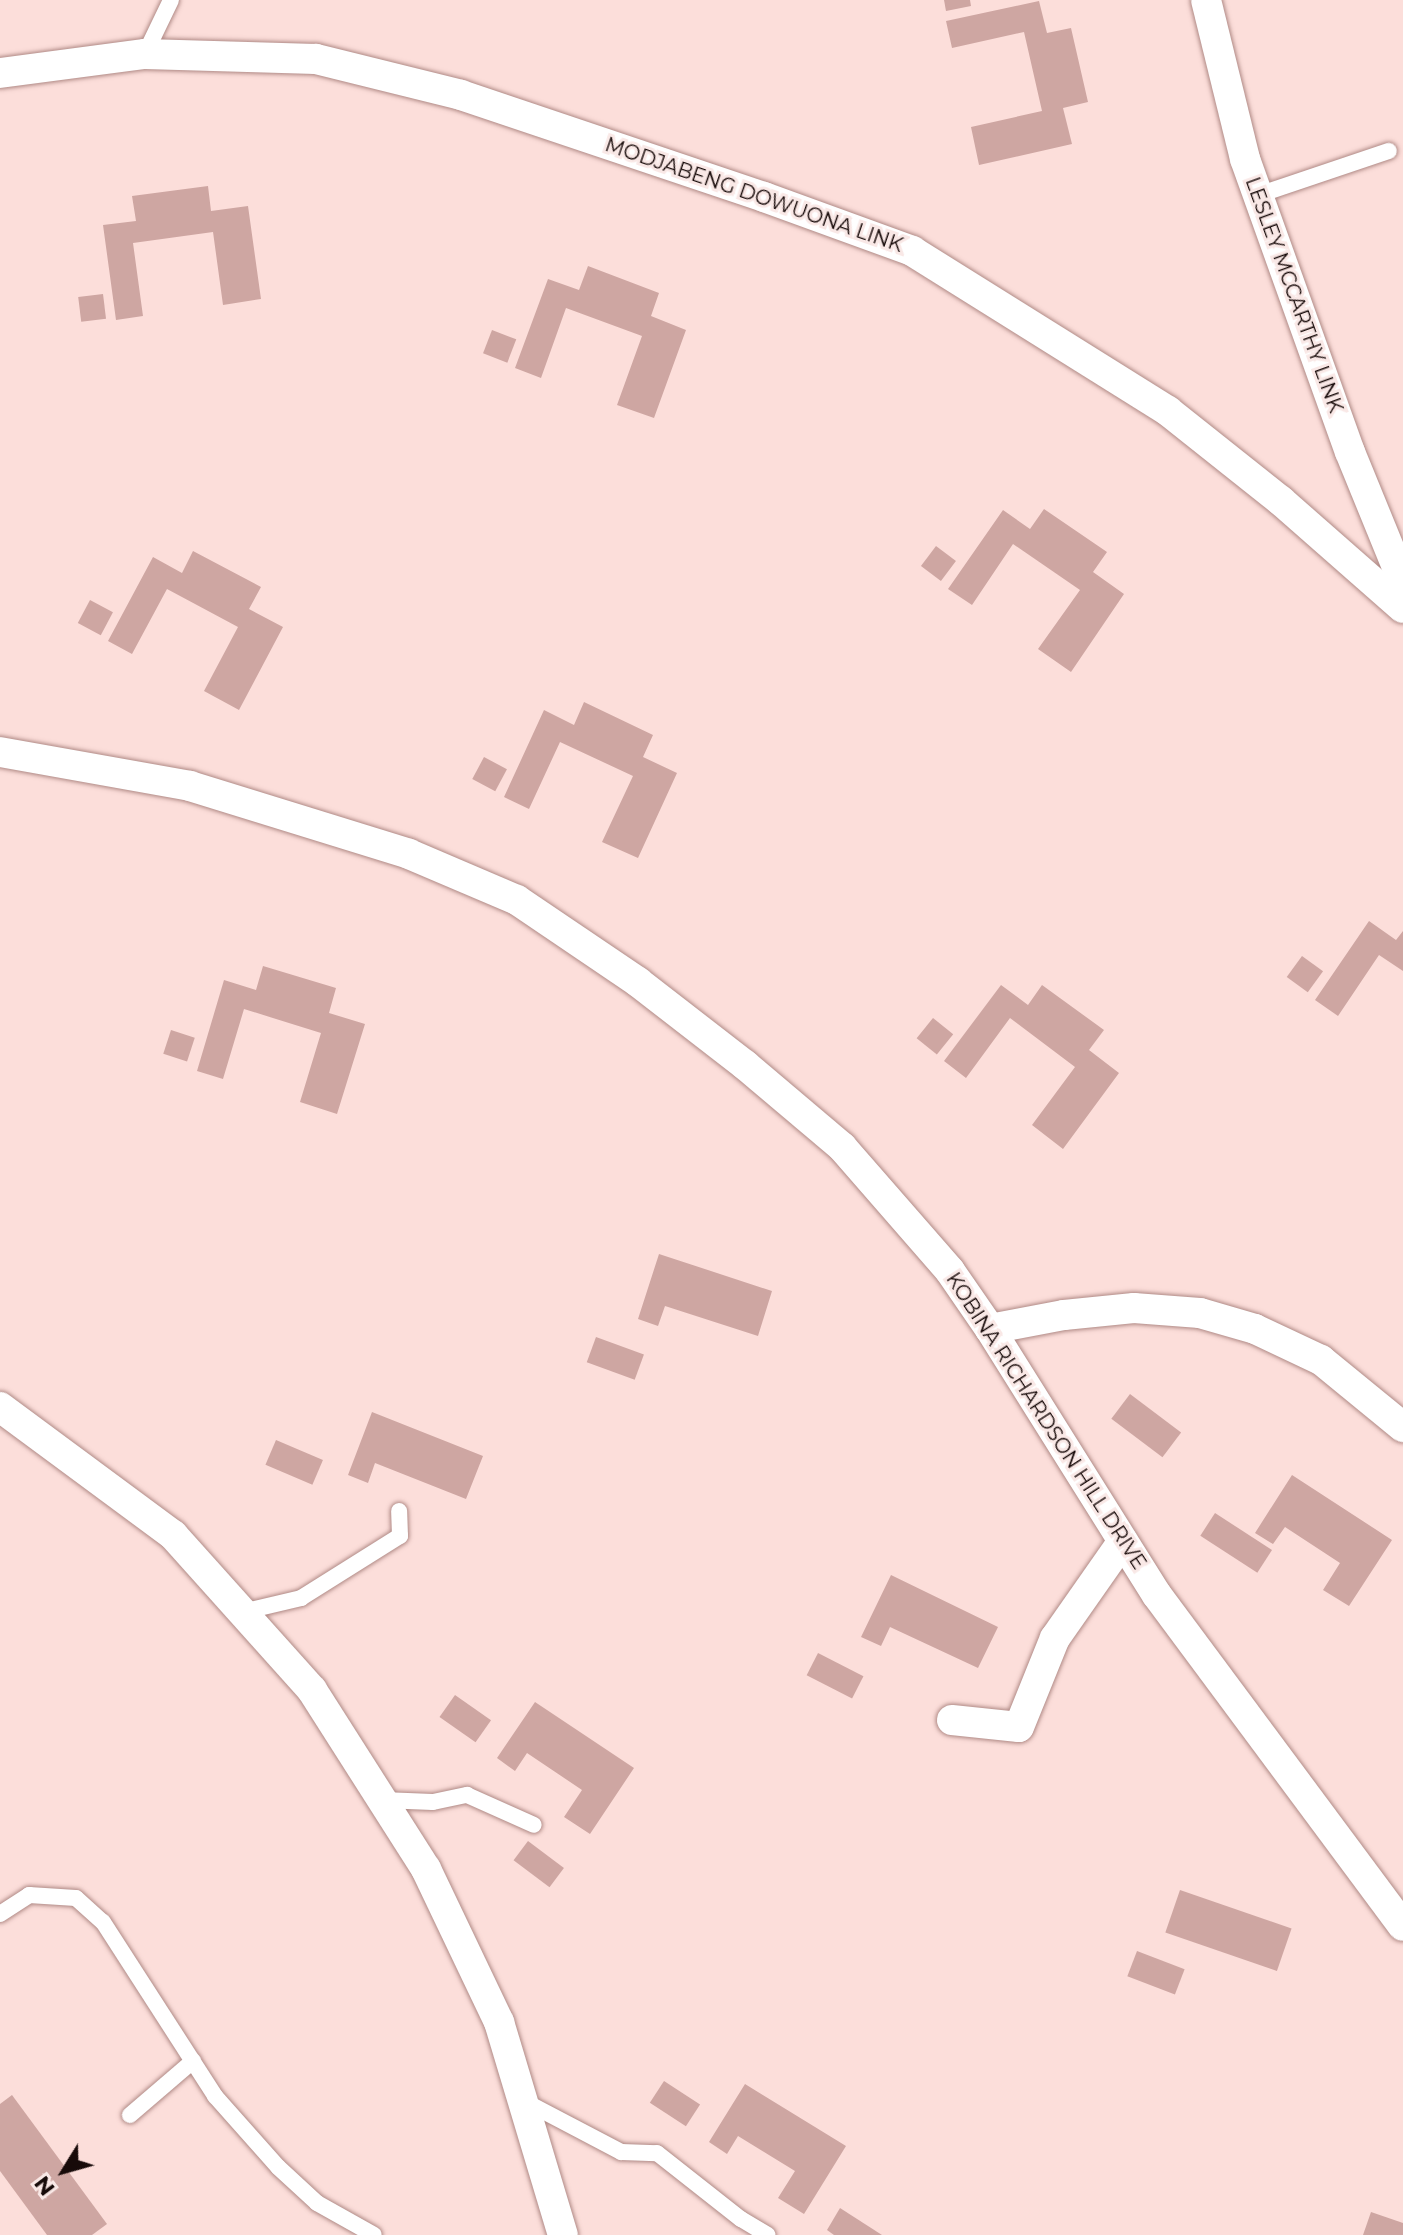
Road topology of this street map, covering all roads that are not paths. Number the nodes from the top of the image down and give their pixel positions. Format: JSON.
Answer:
{"nodes":[{"id":1,"x":171,"y":0,"type":"edge"},
{"id":2,"x":1206,"y":0,"type":"edge"},
{"id":3,"x":145,"y":54,"type":"junction"},
{"id":4,"x":0,"y":73,"type":"edge"},
{"id":5,"x":1389,"y":151,"type":"dead end"},
{"id":6,"x":1258,"y":195,"type":"junction"},
{"id":7,"x":1403,"y":582,"type":"edge"},
{"id":8,"x":1403,"y":608,"type":"edge"},
{"id":9,"x":0,"y":752,"type":"edge"},
{"id":10,"x":990,"y":1329,"type":"junction"},
{"id":11,"x":0,"y":1407,"type":"edge"},
{"id":12,"x":1403,"y":1427,"type":"edge"},
{"id":13,"x":399,"y":1511,"type":"dead end"},
{"id":14,"x":1123,"y":1541,"type":"junction"},
{"id":15,"x":242,"y":1612,"type":"junction"},
{"id":16,"x":952,"y":1720,"type":"dead end"},
{"id":17,"x":382,"y":1800,"type":"junction"},
{"id":18,"x":534,"y":1825,"type":"dead end"},
{"id":19,"x":0,"y":1914,"type":"edge"},
{"id":20,"x":1403,"y":1926,"type":"edge"},
{"id":21,"x":193,"y":2061,"type":"junction"},
{"id":22,"x":524,"y":2101,"type":"junction"},
{"id":23,"x":130,"y":2115,"type":"dead end"},
{"id":24,"x":374,"y":2235,"type":"edge"},
{"id":25,"x":563,"y":2235,"type":"edge"},
{"id":26,"x":768,"y":2235,"type":"edge"}],
"edges":[{"from":1,"to":3,"type":"lane"},
{"from":2,"to":6,"type":"street","name":"LESLEY MCCARTHY LINK"},
{"from":3,"to":4,"type":"street","name":"MODJABENG DOWUONA LINK"},
{"from":3,"to":8,"type":"street","name":"MODJABENG DOWUONA LINK"},
{"from":5,"to":6,"type":"lane"},
{"from":6,"to":7,"type":"street","name":"LESLEY MCCARTHY LINK"},
{"from":9,"to":10,"type":"street","name":"KOBINA RICHARDSON HILL DRIVE"},
{"from":10,"to":12,"type":"street"},
{"from":10,"to":14,"type":"street","name":"KOBINA RICHARDSON HILL DRIVE"},
{"from":11,"to":15,"type":"street"},
{"from":13,"to":15,"type":"lane"},
{"from":14,"to":16,"type":"street"},
{"from":14,"to":20,"type":"street","name":"KOBINA RICHARDSON HILL DRIVE"},
{"from":15,"to":17,"type":"street"},
{"from":17,"to":18,"type":"lane"},
{"from":17,"to":22,"type":"street"},
{"from":19,"to":21,"type":"lane"},
{"from":21,"to":23,"type":"lane"},
{"from":21,"to":24,"type":"lane"},
{"from":22,"to":25,"type":"street"},
{"from":22,"to":26,"type":"lane"}]}
